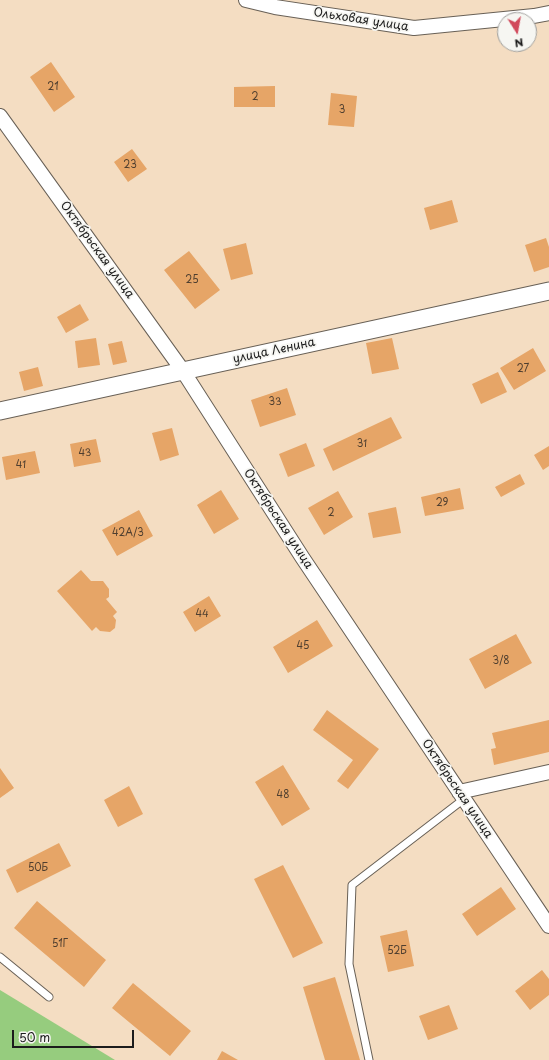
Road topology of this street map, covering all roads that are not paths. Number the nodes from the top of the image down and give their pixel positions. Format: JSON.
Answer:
{"nodes":[{"id":1,"x":246,"y":0,"type":"edge"},
{"id":2,"x":549,"y":13,"type":"edge"},
{"id":3,"x":0,"y":116,"type":"edge"},
{"id":4,"x":549,"y":291,"type":"edge"},
{"id":5,"x":183,"y":371,"type":"junction"},
{"id":6,"x":0,"y":411,"type":"edge"},
{"id":7,"x":549,"y":772,"type":"edge"},
{"id":8,"x":462,"y":796,"type":"junction"},
{"id":9,"x":549,"y":926,"type":"edge"},
{"id":10,"x":0,"y":957,"type":"edge"},
{"id":11,"x":49,"y":997,"type":"dead end"},
{"id":12,"x":369,"y":1060,"type":"edge"}],
"edges":[{"from":1,"to":2,"type":"street","name":"Ольховая улица"},
{"from":3,"to":5,"type":"street","name":"Октябрьская улица"},
{"from":4,"to":5,"type":"street","name":"улица Ленина"},
{"from":5,"to":6,"type":"street","name":"улица Ленина"},
{"from":5,"to":8,"type":"street","name":"Октябрьская улица"},
{"from":7,"to":8,"type":"street"},
{"from":8,"to":9,"type":"street","name":"Октябрьская улица"},
{"from":8,"to":12,"type":"lane"},
{"from":10,"to":11,"type":"lane"}]}
